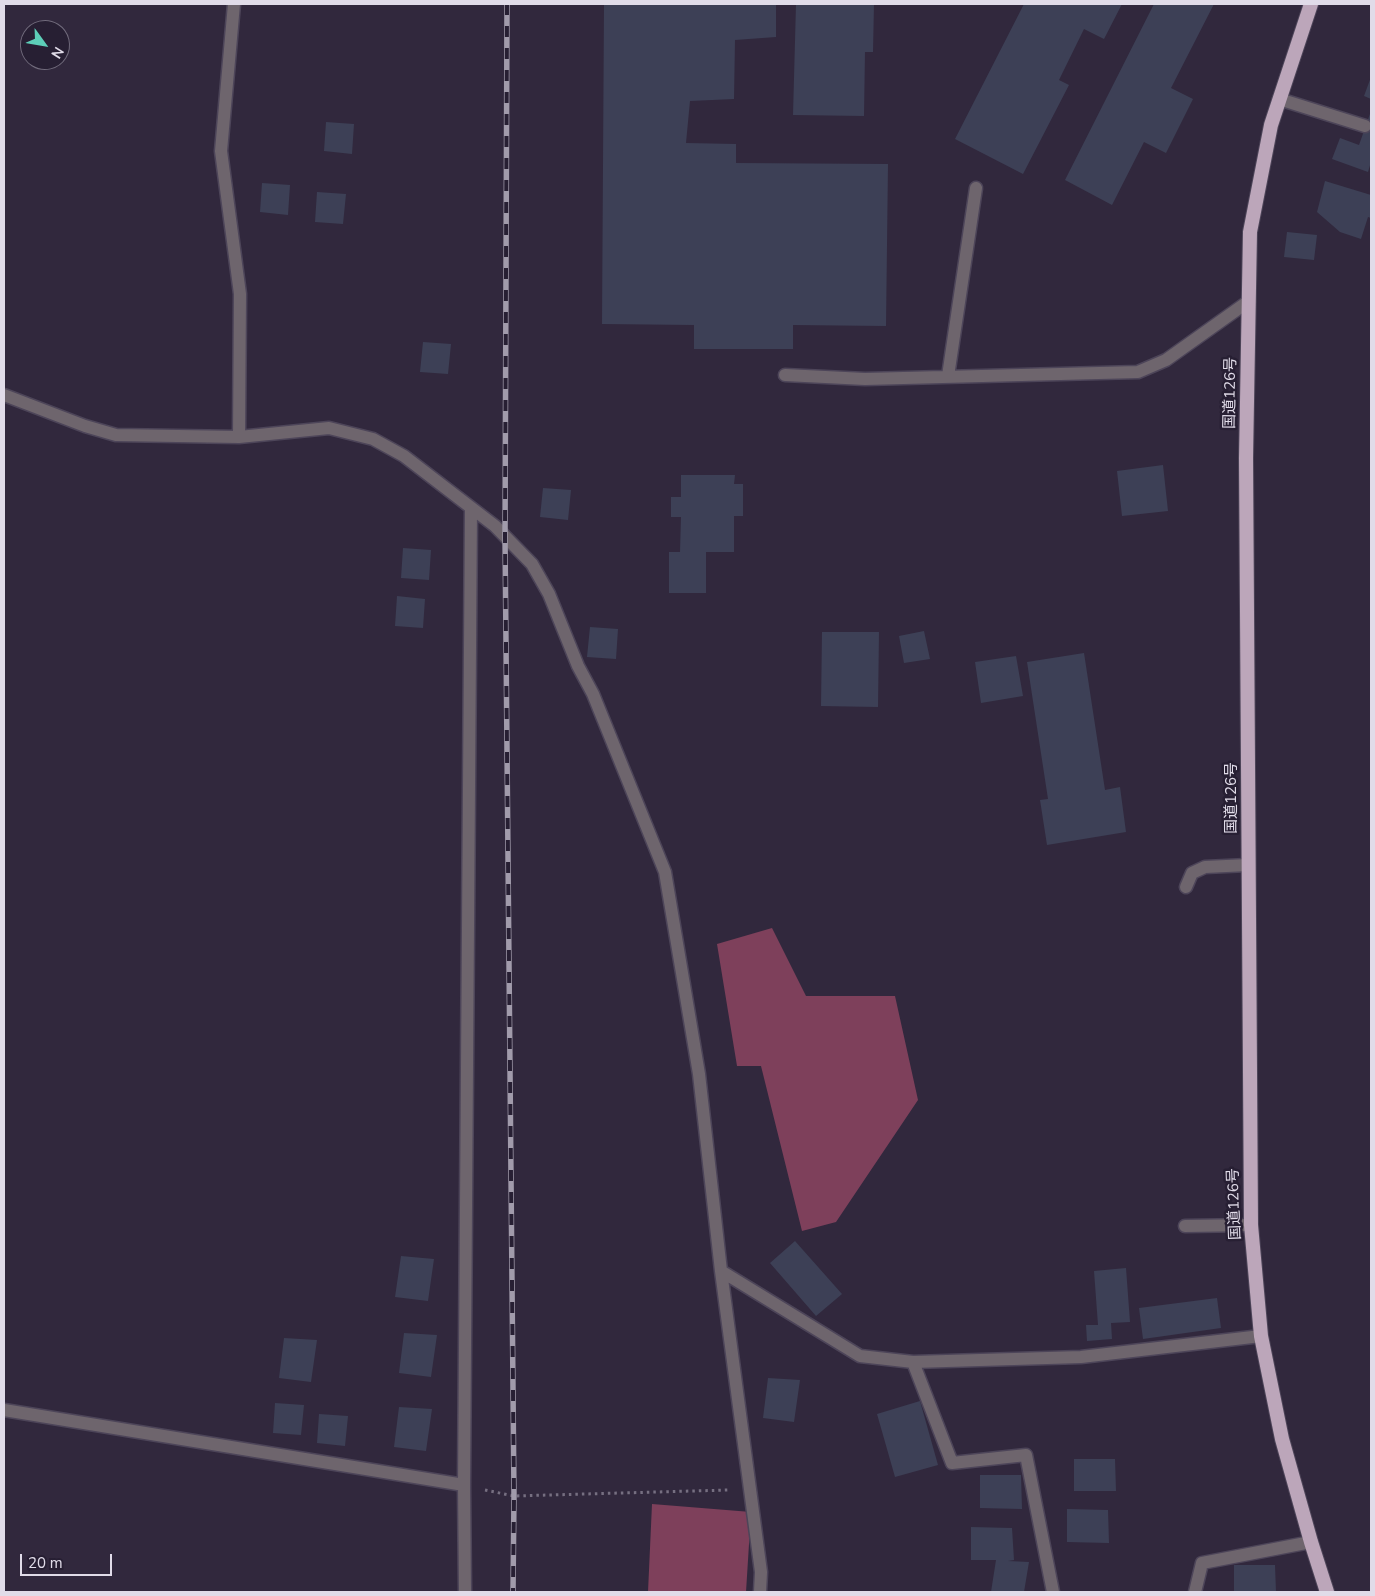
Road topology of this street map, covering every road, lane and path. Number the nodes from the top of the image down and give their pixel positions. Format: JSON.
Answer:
{"nodes":[{"id":1,"x":234,"y":4,"type":"edge"},
{"id":2,"x":1311,"y":4,"type":"edge"},
{"id":3,"x":1279,"y":99,"type":"junction"},
{"id":4,"x":1366,"y":126,"type":"dead end"},
{"id":5,"x":976,"y":188,"type":"dead end"},
{"id":6,"x":1249,"y":301,"type":"junction"},
{"id":7,"x":785,"y":375,"type":"dead end"},
{"id":8,"x":948,"y":376,"type":"junction"},
{"id":9,"x":4,"y":395,"type":"edge"},
{"id":10,"x":239,"y":437,"type":"junction"},
{"id":11,"x":471,"y":508,"type":"junction"},
{"id":12,"x":1248,"y":865,"type":"junction"},
{"id":13,"x":1186,"y":887,"type":"dead end"},
{"id":14,"x":1250,"y":1225,"type":"junction"},
{"id":15,"x":1185,"y":1226,"type":"dead end"},
{"id":16,"x":721,"y":1271,"type":"junction"},
{"id":17,"x":1261,"y":1336,"type":"junction"},
{"id":18,"x":913,"y":1362,"type":"junction"},
{"id":19,"x":4,"y":1410,"type":"edge"},
{"id":20,"x":464,"y":1485,"type":"junction"},
{"id":21,"x":751,"y":1490,"type":"junction"},
{"id":22,"x":1311,"y":1542,"type":"junction"},
{"id":23,"x":465,"y":1592,"type":"edge"},
{"id":24,"x":760,"y":1592,"type":"edge"},
{"id":25,"x":1053,"y":1592,"type":"edge"},
{"id":26,"x":1196,"y":1592,"type":"edge"},
{"id":27,"x":1327,"y":1592,"type":"edge"}],
"edges":[{"from":1,"to":10,"type":"street"},
{"from":2,"to":3,"type":"highway","name":"国道126号"},
{"from":3,"to":4,"type":"street"},
{"from":3,"to":6,"type":"highway","name":"国道126号"},
{"from":5,"to":8,"type":"street"},
{"from":6,"to":8,"type":"street"},
{"from":6,"to":12,"type":"highway","name":"国道126号"},
{"from":7,"to":8,"type":"street"},
{"from":9,"to":10,"type":"street"},
{"from":10,"to":11,"type":"street"},
{"from":11,"to":16,"type":"street"},
{"from":11,"to":20,"type":"street"},
{"from":12,"to":13,"type":"street"},
{"from":12,"to":14,"type":"highway","name":"国道126号"},
{"from":14,"to":15,"type":"street"},
{"from":14,"to":17,"type":"highway","name":"国道126号"},
{"from":16,"to":18,"type":"street"},
{"from":16,"to":21,"type":"street"},
{"from":17,"to":18,"type":"street"},
{"from":17,"to":22,"type":"highway","name":"国道126号"},
{"from":18,"to":25,"type":"street"},
{"from":19,"to":20,"type":"street"},
{"from":20,"to":21,"type":"path"},
{"from":20,"to":23,"type":"street"},
{"from":21,"to":24,"type":"street"},
{"from":22,"to":26,"type":"street"},
{"from":22,"to":27,"type":"highway","name":"国道126号"}]}
